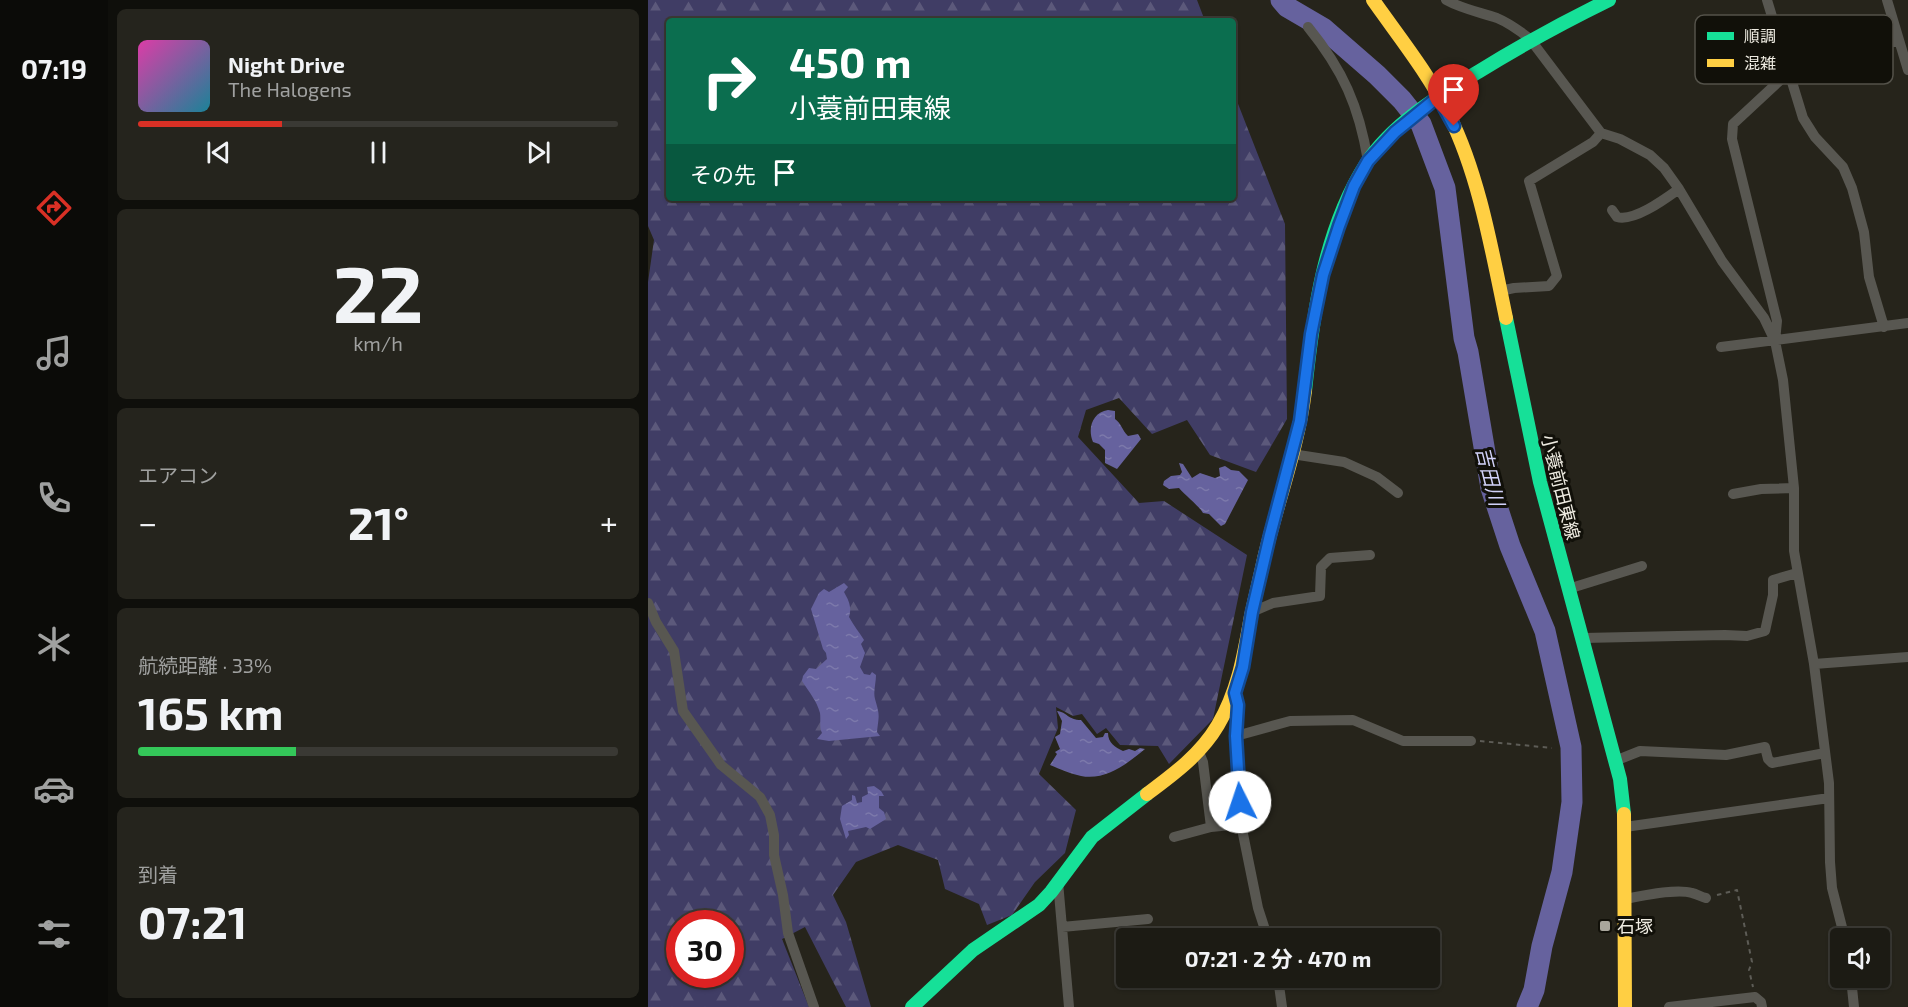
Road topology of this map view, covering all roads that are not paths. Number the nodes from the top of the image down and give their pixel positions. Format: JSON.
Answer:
{"nodes":[{"id":1,"x":1373,"y":0,"type":"edge"},
{"id":2,"x":1446,"y":0,"type":"edge"},
{"id":3,"x":1609,"y":0,"type":"edge"},
{"id":4,"x":1767,"y":0,"type":"edge"},
{"id":5,"x":1887,"y":0,"type":"edge"},
{"id":6,"x":1772,"y":15,"type":"edge"},
{"id":7,"x":1892,"y":15,"type":"edge"},
{"id":8,"x":1893,"y":20,"type":"edge"},
{"id":9,"x":1308,"y":27,"type":"dead end"},
{"id":10,"x":1530,"y":39,"type":"junction"},
{"id":11,"x":1899,"y":40,"type":"junction"},
{"id":12,"x":1893,"y":42,"type":"edge"},
{"id":13,"x":1908,"y":70,"type":"edge"},
{"id":14,"x":1776,"y":84,"type":"edge"},
{"id":15,"x":1793,"y":84,"type":"edge"},
{"id":16,"x":1438,"y":97,"type":"junction"},
{"id":17,"x":1601,"y":133,"type":"junction"},
{"id":18,"x":1368,"y":161,"type":"junction"},
{"id":19,"x":1679,"y":189,"type":"junction"},
{"id":20,"x":1612,"y":210,"type":"dead end"},
{"id":21,"x":1500,"y":291,"type":"junction"},
{"id":22,"x":1908,"y":323,"type":"edge"},
{"id":23,"x":1884,"y":327,"type":"junction"},
{"id":24,"x":1775,"y":341,"type":"junction"},
{"id":25,"x":1721,"y":347,"type":"dead end"},
{"id":26,"x":1292,"y":454,"type":"junction"},
{"id":27,"x":1794,"y":488,"type":"junction"},
{"id":28,"x":1398,"y":493,"type":"dead end"},
{"id":29,"x":1733,"y":494,"type":"dead end"},
{"id":30,"x":1370,"y":555,"type":"dead end"},
{"id":31,"x":1642,"y":566,"type":"dead end"},
{"id":32,"x":1797,"y":573,"type":"junction"},
{"id":33,"x":1568,"y":589,"type":"junction"},
{"id":34,"x":648,"y":603,"type":"edge"},
{"id":35,"x":1252,"y":612,"type":"junction"},
{"id":36,"x":1583,"y":638,"type":"junction"},
{"id":37,"x":1908,"y":657,"type":"edge"},
{"id":38,"x":1814,"y":664,"type":"junction"},
{"id":39,"x":1235,"y":693,"type":"junction"},
{"id":40,"x":1236,"y":736,"type":"junction"},
{"id":41,"x":1471,"y":741,"type":"road end"},
{"id":42,"x":1199,"y":752,"type":"junction"},
{"id":43,"x":1826,"y":753,"type":"junction"},
{"id":44,"x":1615,"y":761,"type":"junction"},
{"id":45,"x":1829,"y":798,"type":"junction"},
{"id":46,"x":1241,"y":824,"type":"junction"},
{"id":47,"x":1211,"y":827,"type":"junction"},
{"id":48,"x":1625,"y":827,"type":"junction"},
{"id":49,"x":1174,"y":837,"type":"dead end"},
{"id":50,"x":1058,"y":882,"type":"junction"},
{"id":51,"x":1706,"y":898,"type":"road end"},
{"id":52,"x":1625,"y":899,"type":"junction"},
{"id":53,"x":1148,"y":919,"type":"dead end"},
{"id":54,"x":1062,"y":927,"type":"junction"},
{"id":55,"x":1264,"y":928,"type":"edge"},
{"id":56,"x":1842,"y":928,"type":"edge"},
{"id":57,"x":1279,"y":988,"type":"edge"},
{"id":58,"x":1852,"y":988,"type":"edge"},
{"id":59,"x":1758,"y":1002,"type":"edge"},
{"id":60,"x":814,"y":1007,"type":"edge"},
{"id":61,"x":912,"y":1007,"type":"edge"},
{"id":62,"x":1069,"y":1007,"type":"edge"},
{"id":63,"x":1282,"y":1007,"type":"edge"},
{"id":64,"x":1625,"y":1007,"type":"edge"},
{"id":65,"x":1668,"y":1007,"type":"edge"},
{"id":66,"x":1854,"y":1007,"type":"edge"}],
"edges":[{"from":1,"to":16,"type":"street","name":"小蓑前田東線"},
{"from":2,"to":10,"type":"street"},
{"from":3,"to":10,"type":"street"},
{"from":4,"to":6,"type":"street"},
{"from":5,"to":7,"type":"street"},
{"from":8,"to":11,"type":"street"},
{"from":9,"to":18,"type":"street"},
{"from":10,"to":16,"type":"street"},
{"from":10,"to":17,"type":"street"},
{"from":11,"to":12,"type":"street"},
{"from":11,"to":13,"type":"street"},
{"from":14,"to":24,"type":"street"},
{"from":15,"to":23,"type":"street"},
{"from":16,"to":18,"type":"street"},
{"from":16,"to":21,"type":"street","name":"小蓑前田東線"},
{"from":17,"to":19,"type":"street"},
{"from":17,"to":21,"type":"street"},
{"from":18,"to":26,"type":"street"},
{"from":19,"to":20,"type":"street"},
{"from":19,"to":24,"type":"street"},
{"from":21,"to":33,"type":"street","name":"小蓑前田東線"},
{"from":22,"to":23,"type":"street"},
{"from":23,"to":24,"type":"street"},
{"from":24,"to":25,"type":"street"},
{"from":24,"to":27,"type":"street"},
{"from":26,"to":28,"type":"street"},
{"from":26,"to":35,"type":"street"},
{"from":27,"to":29,"type":"street"},
{"from":27,"to":32,"type":"street"},
{"from":30,"to":35,"type":"street"},
{"from":31,"to":33,"type":"street"},
{"from":32,"to":36,"type":"street"},
{"from":32,"to":38,"type":"street"},
{"from":33,"to":36,"type":"street","name":"小蓑前田東線"},
{"from":34,"to":60,"type":"street"},
{"from":35,"to":39,"type":"street"},
{"from":36,"to":44,"type":"street","name":"小蓑前田東線"},
{"from":37,"to":38,"type":"street"},
{"from":38,"to":43,"type":"street"},
{"from":39,"to":40,"type":"street"},
{"from":39,"to":42,"type":"street"},
{"from":40,"to":41,"type":"street"},
{"from":40,"to":46,"type":"street"},
{"from":42,"to":47,"type":"street"},
{"from":42,"to":50,"type":"street"},
{"from":43,"to":44,"type":"street"},
{"from":43,"to":45,"type":"street"},
{"from":44,"to":48,"type":"street","name":"小蓑前田東線"},
{"from":45,"to":48,"type":"street"},
{"from":45,"to":56,"type":"street"},
{"from":46,"to":47,"type":"street"},
{"from":46,"to":55,"type":"street"},
{"from":47,"to":49,"type":"street"},
{"from":48,"to":52,"type":"street","name":"小蓑前田東線"},
{"from":50,"to":54,"type":"street"},
{"from":50,"to":61,"type":"street"},
{"from":51,"to":52,"type":"street"},
{"from":52,"to":64,"type":"street","name":"小蓑前田東線"},
{"from":53,"to":54,"type":"street"},
{"from":54,"to":62,"type":"street"},
{"from":57,"to":63,"type":"street"},
{"from":58,"to":66,"type":"street"},
{"from":59,"to":65,"type":"street"}]}
